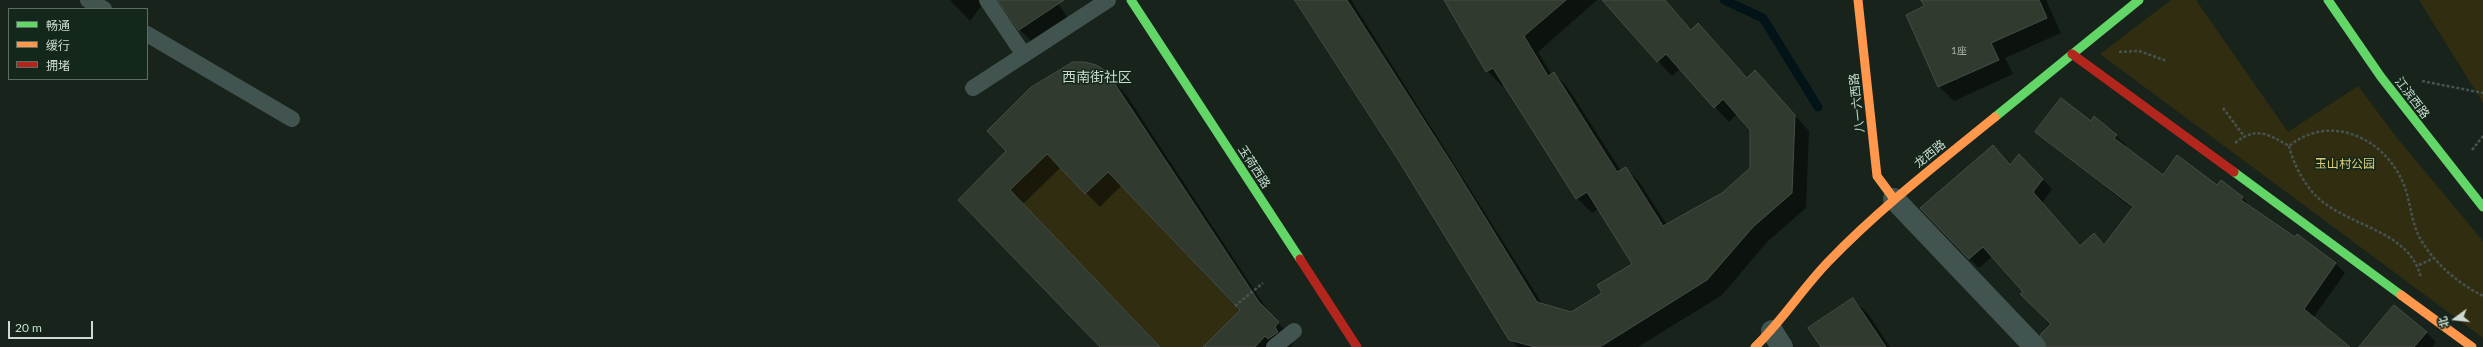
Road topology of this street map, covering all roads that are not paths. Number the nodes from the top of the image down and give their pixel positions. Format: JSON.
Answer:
{"nodes":[{"id":1,"x":88,"y":0,"type":"edge"},
{"id":2,"x":987,"y":0,"type":"edge"},
{"id":3,"x":1108,"y":0,"type":"edge"},
{"id":4,"x":1131,"y":0,"type":"edge"},
{"id":5,"x":1858,"y":0,"type":"edge"},
{"id":6,"x":2139,"y":0,"type":"edge"},
{"id":7,"x":2328,"y":0,"type":"edge"},
{"id":8,"x":102,"y":8,"type":"edge"},
{"id":9,"x":148,"y":35,"type":"edge"},
{"id":10,"x":2072,"y":54,"type":"junction"},
{"id":11,"x":1024,"y":55,"type":"junction"},
{"id":12,"x":973,"y":88,"type":"dead end"},
{"id":13,"x":292,"y":119,"type":"dead end"},
{"id":14,"x":1894,"y":199,"type":"junction"},
{"id":15,"x":2483,"y":207,"type":"edge"},
{"id":16,"x":1294,"y":332,"type":"dead end"},
{"id":17,"x":1777,"y":339,"type":"edge"},
{"id":18,"x":1274,"y":347,"type":"edge"},
{"id":19,"x":1358,"y":347,"type":"edge"},
{"id":20,"x":1755,"y":347,"type":"edge"},
{"id":21,"x":2035,"y":347,"type":"edge"},
{"id":22,"x":2472,"y":347,"type":"edge"}],
"edges":[{"from":1,"to":8,"type":"lane"},
{"from":2,"to":11,"type":"lane"},
{"from":3,"to":11,"type":"lane"},
{"from":4,"to":19,"type":"street","name":"玉荷西路"},
{"from":5,"to":14,"type":"street","name":"八一六西路"},
{"from":6,"to":10,"type":"street","name":"龙西路"},
{"from":7,"to":15,"type":"street","name":"江滨西路"},
{"from":9,"to":13,"type":"lane"},
{"from":10,"to":14,"type":"street","name":"龙西路"},
{"from":10,"to":22,"type":"street"},
{"from":11,"to":12,"type":"lane"},
{"from":14,"to":17,"type":"street","name":"龙西路"},
{"from":14,"to":21,"type":"street"},
{"from":16,"to":18,"type":"lane"},
{"from":17,"to":20,"type":"street","name":"龙西路"}]}
